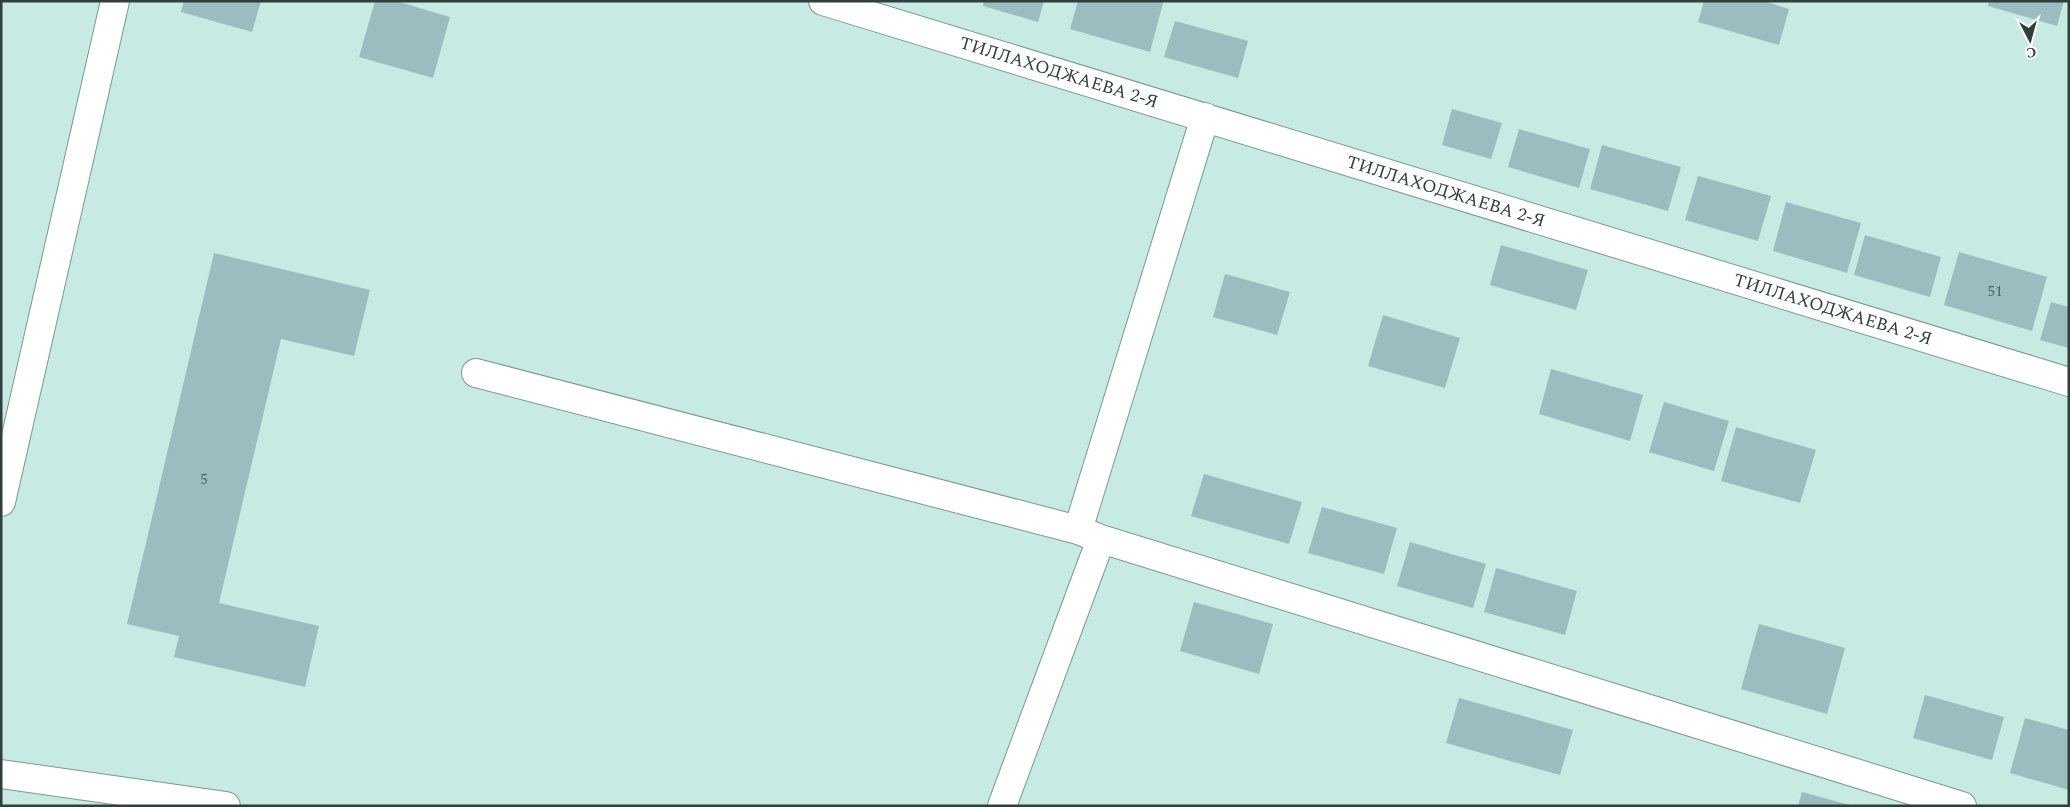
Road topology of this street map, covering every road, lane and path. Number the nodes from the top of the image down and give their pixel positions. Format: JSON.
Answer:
{"nodes":[{"id":1,"x":115,"y":1,"type":"edge"},
{"id":2,"x":823,"y":1,"type":"edge"},
{"id":3,"x":1205,"y":117,"type":"junction"},
{"id":4,"x":476,"y":372,"type":"dead end"},
{"id":5,"x":2069,"y":382,"type":"edge"},
{"id":6,"x":1,"y":502,"type":"edge"},
{"id":7,"x":1090,"y":535,"type":"junction"},
{"id":8,"x":1,"y":774,"type":"edge"},
{"id":9,"x":226,"y":806,"type":"edge"},
{"id":10,"x":1002,"y":806,"type":"edge"},
{"id":11,"x":1962,"y":806,"type":"edge"}],
"edges":[{"from":1,"to":6,"type":"street"},
{"from":2,"to":3,"type":"street","name":"ТИЛЛАХОДЖАЕВА 2-Я"},
{"from":3,"to":5,"type":"street","name":"ТИЛЛАХОДЖАЕВА 2-Я"},
{"from":3,"to":7,"type":"street"},
{"from":4,"to":7,"type":"street"},
{"from":7,"to":10,"type":"street"},
{"from":7,"to":11,"type":"street"},
{"from":8,"to":9,"type":"street"}]}
